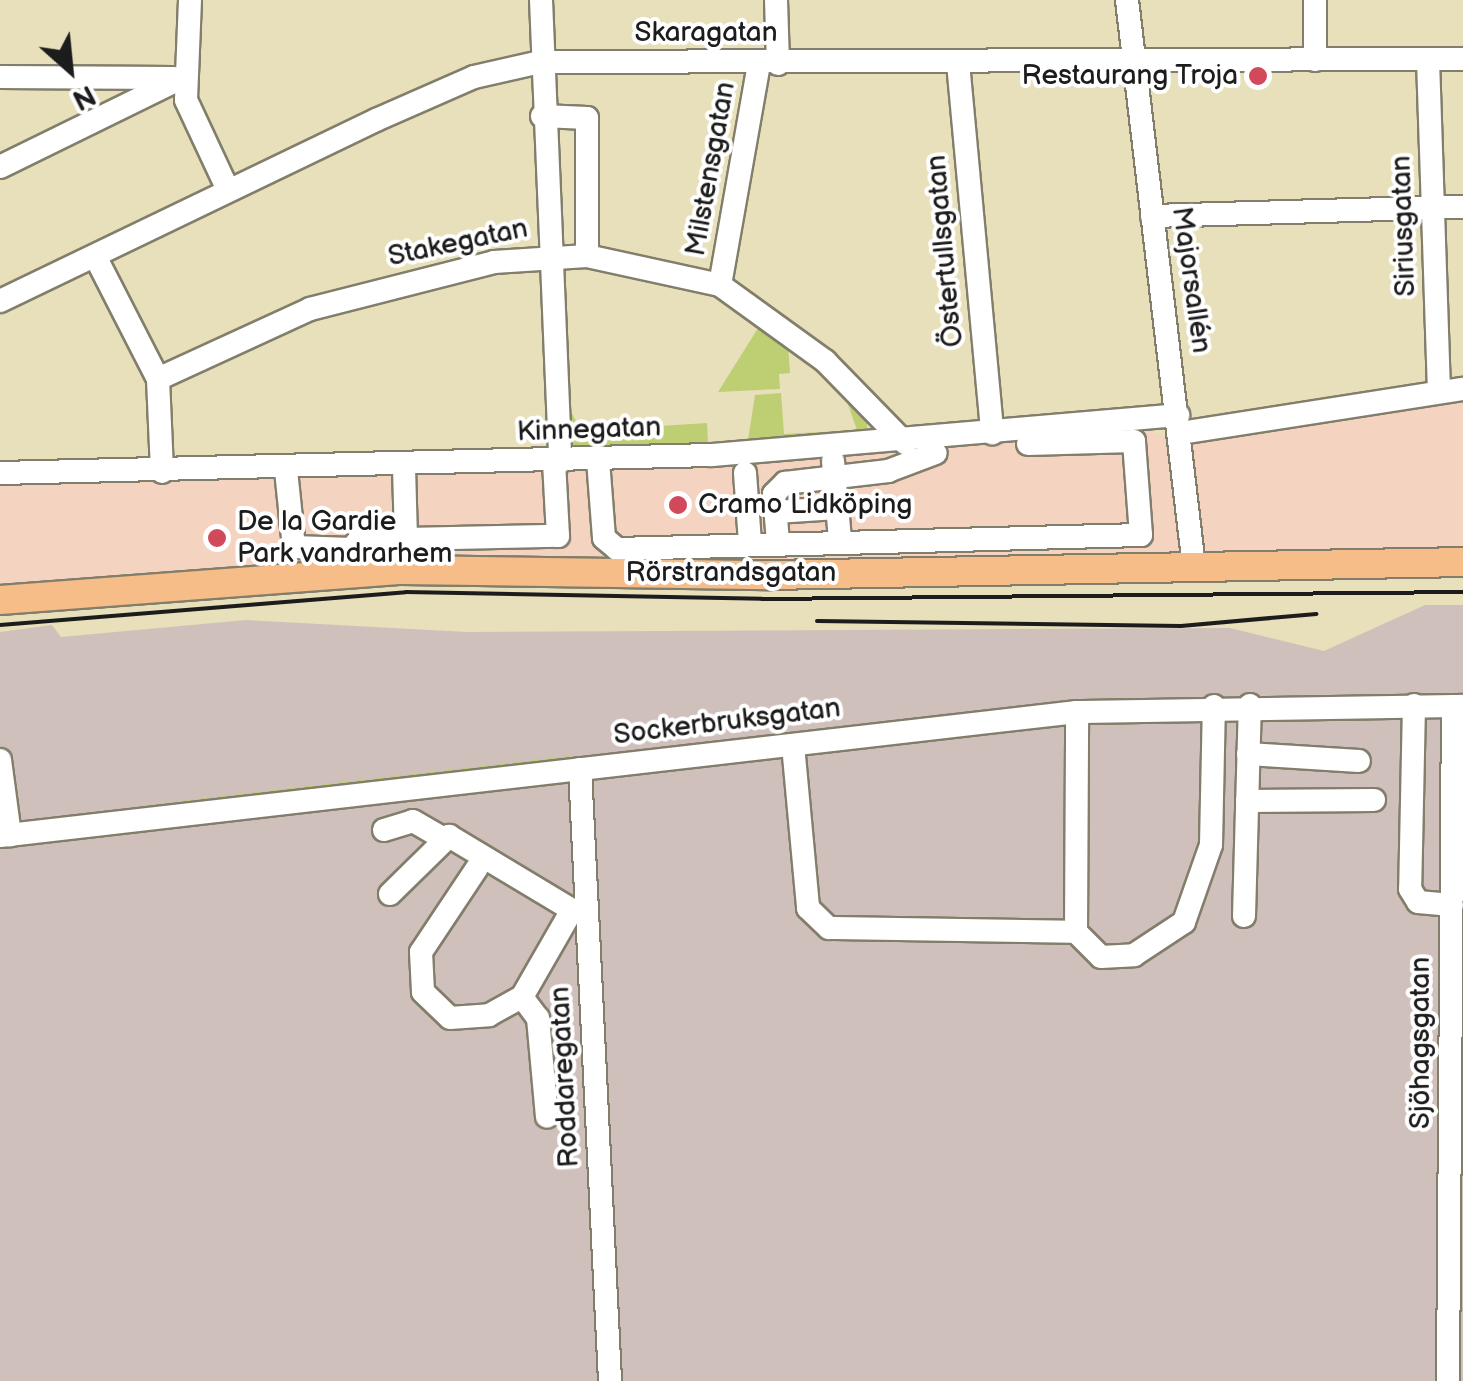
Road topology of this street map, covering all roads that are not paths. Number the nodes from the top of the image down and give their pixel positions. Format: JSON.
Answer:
{"nodes":[{"id":1,"x":190,"y":0,"type":"edge"},
{"id":2,"x":541,"y":0,"type":"edge"},
{"id":3,"x":776,"y":0,"type":"edge"},
{"id":4,"x":1128,"y":0,"type":"edge"},
{"id":5,"x":1315,"y":0,"type":"edge"},
{"id":6,"x":1463,"y":59,"type":"edge"},
{"id":7,"x":1132,"y":60,"type":"junction"},
{"id":8,"x":1316,"y":60,"type":"junction"},
{"id":9,"x":1428,"y":60,"type":"junction"},
{"id":10,"x":540,"y":62,"type":"junction"},
{"id":11,"x":958,"y":63,"type":"junction"},
{"id":12,"x":769,"y":64,"type":"junction"},
{"id":13,"x":0,"y":77,"type":"edge"},
{"id":14,"x":182,"y":78,"type":"junction"},
{"id":15,"x":542,"y":116,"type":"junction"},
{"id":16,"x":0,"y":167,"type":"edge"},
{"id":17,"x":228,"y":190,"type":"junction"},
{"id":18,"x":1435,"y":207,"type":"junction"},
{"id":19,"x":1463,"y":207,"type":"edge"},
{"id":20,"x":1152,"y":216,"type":"junction"},
{"id":21,"x":548,"y":254,"type":"junction"},
{"id":22,"x":94,"y":256,"type":"junction"},
{"id":23,"x":587,"y":256,"type":"junction"},
{"id":24,"x":720,"y":284,"type":"junction"},
{"id":25,"x":0,"y":300,"type":"edge"},
{"id":26,"x":1463,"y":372,"type":"edge"},
{"id":27,"x":158,"y":379,"type":"junction"},
{"id":28,"x":1438,"y":385,"type":"junction"},
{"id":29,"x":1463,"y":389,"type":"edge"},
{"id":30,"x":1180,"y":424,"type":"junction"},
{"id":31,"x":992,"y":434,"type":"junction"},
{"id":32,"x":905,"y":443,"type":"junction"},
{"id":33,"x":832,"y":448,"type":"junction"},
{"id":34,"x":598,"y":460,"type":"junction"},
{"id":35,"x":557,"y":462,"type":"junction"},
{"id":36,"x":404,"y":467,"type":"junction"},
{"id":37,"x":286,"y":470,"type":"junction"},
{"id":38,"x":162,"y":472,"type":"junction"},
{"id":39,"x":745,"y":473,"type":"dead end"},
{"id":40,"x":0,"y":474,"type":"edge"},
{"id":41,"x":834,"y":476,"type":"junction"},
{"id":42,"x":837,"y":508,"type":"junction"},
{"id":43,"x":776,"y":512,"type":"junction"},
{"id":44,"x":840,"y":539,"type":"junction"},
{"id":45,"x":406,"y":540,"type":"junction"},
{"id":46,"x":778,"y":542,"type":"junction"},
{"id":47,"x":750,"y":543,"type":"junction"},
{"id":48,"x":1463,"y":562,"type":"edge"},
{"id":49,"x":1194,"y":567,"type":"junction"},
{"id":50,"x":0,"y":600,"type":"edge"},
{"id":51,"x":1250,"y":705,"type":"junction"},
{"id":52,"x":1414,"y":705,"type":"junction"},
{"id":53,"x":1214,"y":706,"type":"junction"},
{"id":54,"x":1458,"y":706,"type":"edge"},
{"id":55,"x":1076,"y":712,"type":"junction"},
{"id":56,"x":793,"y":744,"type":"junction"},
{"id":57,"x":1248,"y":754,"type":"junction"},
{"id":58,"x":0,"y":760,"type":"edge"},
{"id":59,"x":1359,"y":761,"type":"dead end"},
{"id":60,"x":580,"y":770,"type":"junction"},
{"id":61,"x":1374,"y":800,"type":"dead end"},
{"id":62,"x":1247,"y":802,"type":"junction"},
{"id":63,"x":384,"y":830,"type":"dead end"},
{"id":64,"x":5,"y":836,"type":"edge"},
{"id":65,"x":441,"y":837,"type":"junction"},
{"id":66,"x":477,"y":868,"type":"dead end"},
{"id":67,"x":390,"y":894,"type":"dead end"},
{"id":68,"x":1452,"y":904,"type":"junction"},
{"id":69,"x":579,"y":910,"type":"junction"},
{"id":70,"x":1244,"y":916,"type":"dead end"},
{"id":71,"x":1076,"y":932,"type":"junction"},
{"id":72,"x":522,"y":997,"type":"junction"},
{"id":73,"x":547,"y":1117,"type":"dead end"},
{"id":74,"x":1456,"y":1283,"type":"edge"},
{"id":75,"x":610,"y":1381,"type":"edge"},
{"id":76,"x":1448,"y":1381,"type":"edge"}],
"edges":[{"from":1,"to":14,"type":"street"},
{"from":2,"to":10,"type":"street"},
{"from":3,"to":12,"type":"street","name":"Milstensgatan"},
{"from":4,"to":7,"type":"street","name":"Majorsallén"},
{"from":5,"to":8,"type":"street"},
{"from":6,"to":9,"type":"street","name":"Skaragatan"},
{"from":7,"to":8,"type":"street","name":"Skaragatan"},
{"from":7,"to":11,"type":"street","name":"Skaragatan"},
{"from":7,"to":20,"type":"street","name":"Majorsallén"},
{"from":8,"to":9,"type":"street","name":"Skaragatan"},
{"from":9,"to":18,"type":"street","name":"Siriusgatan"},
{"from":10,"to":12,"type":"street","name":"Skaragatan"},
{"from":10,"to":15,"type":"street"},
{"from":10,"to":17,"type":"street","name":"Skaragatan"},
{"from":11,"to":12,"type":"street","name":"Skaragatan"},
{"from":11,"to":31,"type":"street","name":"Östertullsgatan"},
{"from":12,"to":24,"type":"street","name":"Milstensgatan"},
{"from":13,"to":14,"type":"street"},
{"from":14,"to":16,"type":"street"},
{"from":14,"to":17,"type":"street"},
{"from":15,"to":21,"type":"street"},
{"from":15,"to":23,"type":"street"},
{"from":17,"to":22,"type":"street","name":"Skaragatan"},
{"from":18,"to":19,"type":"street"},
{"from":18,"to":20,"type":"street"},
{"from":18,"to":28,"type":"street","name":"Siriusgatan"},
{"from":20,"to":30,"type":"street","name":"Majorsallén"},
{"from":21,"to":23,"type":"street","name":"Stakegatan"},
{"from":21,"to":27,"type":"street","name":"Stakegatan"},
{"from":21,"to":35,"type":"street"},
{"from":22,"to":25,"type":"street","name":"Skaragatan"},
{"from":22,"to":27,"type":"street"},
{"from":23,"to":24,"type":"street","name":"Stakegatan"},
{"from":24,"to":32,"type":"street","name":"Stakegatan"},
{"from":26,"to":28,"type":"street"},
{"from":27,"to":38,"type":"street"},
{"from":28,"to":29,"type":"street","name":"Kinnegatan"},
{"from":28,"to":30,"type":"street","name":"Kinnegatan"},
{"from":30,"to":31,"type":"street","name":"Kinnegatan"},
{"from":30,"to":49,"type":"street","name":"Majorsallén"},
{"from":31,"to":32,"type":"street","name":"Kinnegatan"},
{"from":32,"to":33,"type":"street","name":"Kinnegatan"},
{"from":33,"to":34,"type":"street","name":"Kinnegatan"},
{"from":33,"to":41,"type":"street"},
{"from":34,"to":35,"type":"street","name":"Kinnegatan"},
{"from":34,"to":47,"type":"street"},
{"from":35,"to":36,"type":"street","name":"Kinnegatan"},
{"from":35,"to":45,"type":"street"},
{"from":36,"to":37,"type":"street","name":"Kinnegatan"},
{"from":36,"to":45,"type":"street"},
{"from":37,"to":38,"type":"street","name":"Kinnegatan"},
{"from":37,"to":45,"type":"street"},
{"from":38,"to":40,"type":"street","name":"Kinnegatan"},
{"from":39,"to":47,"type":"street"},
{"from":41,"to":42,"type":"street"},
{"from":41,"to":43,"type":"street"},
{"from":41,"to":44,"type":"street"},
{"from":42,"to":43,"type":"street"},
{"from":42,"to":44,"type":"street"},
{"from":43,"to":46,"type":"street"},
{"from":44,"to":46,"type":"street"},
{"from":46,"to":47,"type":"street"},
{"from":48,"to":49,"type":"main road","name":"Rörstrandsgatan"},
{"from":49,"to":50,"type":"main road","name":"Rörstrandsgatan"},
{"from":51,"to":52,"type":"street","name":"Sockerbruksgatan"},
{"from":51,"to":53,"type":"street","name":"Sockerbruksgatan"},
{"from":51,"to":57,"type":"street"},
{"from":52,"to":54,"type":"street","name":"Sockerbruksgatan"},
{"from":52,"to":68,"type":"street"},
{"from":53,"to":55,"type":"street","name":"Sockerbruksgatan"},
{"from":53,"to":71,"type":"street"},
{"from":54,"to":68,"type":"street","name":"Sjöhagsgatan"},
{"from":55,"to":56,"type":"street","name":"Sockerbruksgatan"},
{"from":55,"to":71,"type":"street"},
{"from":56,"to":60,"type":"street","name":"Sockerbruksgatan"},
{"from":56,"to":71,"type":"street"},
{"from":57,"to":59,"type":"street"},
{"from":57,"to":62,"type":"street"},
{"from":58,"to":64,"type":"street"},
{"from":60,"to":64,"type":"street","name":"Sockerbruksgatan"},
{"from":60,"to":69,"type":"street","name":"Roddaregatan"},
{"from":61,"to":62,"type":"street"},
{"from":62,"to":70,"type":"street"},
{"from":63,"to":65,"type":"street"},
{"from":65,"to":67,"type":"street"},
{"from":65,"to":69,"type":"street"},
{"from":66,"to":72,"type":"street"},
{"from":68,"to":74,"type":"street","name":"Sjöhagsgatan"},
{"from":69,"to":72,"type":"street"},
{"from":69,"to":75,"type":"street","name":"Roddaregatan"},
{"from":72,"to":73,"type":"street"},
{"from":74,"to":76,"type":"street","name":"Sjöhagsgatan"}]}
